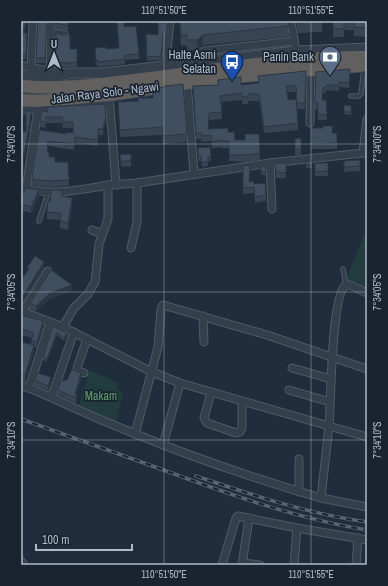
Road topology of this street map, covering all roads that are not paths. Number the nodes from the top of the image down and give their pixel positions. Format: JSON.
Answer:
{"nodes":[{"id":1,"x":33,"y":21,"type":"edge"},
{"id":2,"x":51,"y":21,"type":"edge"},
{"id":3,"x":170,"y":21,"type":"edge"},
{"id":4,"x":291,"y":21,"type":"edge"},
{"id":5,"x":51,"y":32,"type":"junction"},
{"id":6,"x":65,"y":34,"type":"edge"},
{"id":7,"x":294,"y":41,"type":"junction"},
{"id":8,"x":367,"y":48,"type":"edge"},
{"id":9,"x":332,"y":53,"type":"junction"},
{"id":10,"x":296,"y":56,"type":"junction"},
{"id":11,"x":262,"y":60,"type":"junction"},
{"id":12,"x":200,"y":62,"type":"junction"},
{"id":13,"x":366,"y":62,"type":"edge"},
{"id":14,"x":21,"y":65,"type":"edge"},
{"id":15,"x":31,"y":68,"type":"junction"},
{"id":16,"x":312,"y":69,"type":"junction"},
{"id":17,"x":51,"y":70,"type":"junction"},
{"id":18,"x":165,"y":71,"type":"junction"},
{"id":19,"x":72,"y":73,"type":"junction"},
{"id":20,"x":21,"y":75,"type":"edge"},
{"id":21,"x":186,"y":82,"type":"junction"},
{"id":22,"x":21,"y":86,"type":"edge"},
{"id":23,"x":107,"y":89,"type":"junction"},
{"id":24,"x":351,"y":96,"type":"dead end"},
{"id":25,"x":21,"y":100,"type":"edge"},
{"id":26,"x":36,"y":105,"type":"junction"},
{"id":27,"x":78,"y":106,"type":"edge"},
{"id":28,"x":62,"y":108,"type":"edge"},
{"id":29,"x":21,"y":110,"type":"edge"},
{"id":30,"x":367,"y":119,"type":"edge"},
{"id":31,"x":310,"y":123,"type":"dead end"},
{"id":32,"x":365,"y":153,"type":"edge"},
{"id":33,"x":270,"y":163,"type":"junction"},
{"id":34,"x":194,"y":174,"type":"junction"},
{"id":35,"x":27,"y":183,"type":"junction"},
{"id":36,"x":138,"y":184,"type":"junction"},
{"id":37,"x":112,"y":185,"type":"junction"},
{"id":38,"x":48,"y":191,"type":"junction"},
{"id":39,"x":21,"y":194,"type":"edge"},
{"id":40,"x":272,"y":209,"type":"dead end"},
{"id":41,"x":39,"y":221,"type":"dead end"},
{"id":42,"x":92,"y":230,"type":"dead end"},
{"id":43,"x":102,"y":234,"type":"junction"},
{"id":44,"x":131,"y":248,"type":"dead end"},
{"id":45,"x":343,"y":269,"type":"dead end"},
{"id":46,"x":48,"y":271,"type":"edge"},
{"id":47,"x":346,"y":284,"type":"junction"},
{"id":48,"x":367,"y":293,"type":"edge"},
{"id":49,"x":22,"y":311,"type":"edge"},
{"id":50,"x":203,"y":316,"type":"junction"},
{"id":51,"x":50,"y":322,"type":"junction"},
{"id":52,"x":63,"y":327,"type":"junction"},
{"id":53,"x":74,"y":332,"type":"junction"},
{"id":54,"x":87,"y":339,"type":"junction"},
{"id":55,"x":204,"y":342,"type":"dead end"},
{"id":56,"x":332,"y":356,"type":"junction"},
{"id":57,"x":292,"y":368,"type":"dead end"},
{"id":58,"x":367,"y":369,"type":"edge"},
{"id":59,"x":152,"y":372,"type":"junction"},
{"id":60,"x":84,"y":373,"type":"dead end"},
{"id":61,"x":331,"y":379,"type":"junction"},
{"id":62,"x":180,"y":383,"type":"junction"},
{"id":63,"x":21,"y":385,"type":"edge"},
{"id":64,"x":29,"y":388,"type":"junction"},
{"id":65,"x":289,"y":390,"type":"dead end"},
{"id":66,"x":211,"y":393,"type":"junction"},
{"id":67,"x":52,"y":396,"type":"dead end"},
{"id":68,"x":242,"y":402,"type":"junction"},
{"id":69,"x":330,"y":402,"type":"junction"},
{"id":70,"x":329,"y":426,"type":"junction"},
{"id":71,"x":135,"y":434,"type":"junction"},
{"id":72,"x":367,"y":437,"type":"edge"},
{"id":73,"x":163,"y":445,"type":"junction"},
{"id":74,"x":299,"y":459,"type":"dead end"},
{"id":75,"x":300,"y":492,"type":"junction"},
{"id":76,"x":321,"y":498,"type":"junction"},
{"id":77,"x":367,"y":507,"type":"edge"},
{"id":78,"x":249,"y":518,"type":"junction"},
{"id":79,"x":297,"y":528,"type":"junction"},
{"id":80,"x":358,"y":538,"type":"junction"},
{"id":81,"x":367,"y":540,"type":"edge"},
{"id":82,"x":21,"y":561,"type":"edge"},
{"id":83,"x":242,"y":564,"type":"edge"},
{"id":84,"x":24,"y":565,"type":"edge"},
{"id":85,"x":222,"y":565,"type":"edge"},
{"id":86,"x":260,"y":565,"type":"edge"},
{"id":87,"x":294,"y":565,"type":"edge"},
{"id":88,"x":356,"y":565,"type":"edge"}],
"edges":[{"from":1,"to":15,"type":"street"},
{"from":2,"to":5,"type":"street"},
{"from":3,"to":18,"type":"street"},
{"from":4,"to":7,"type":"street"},
{"from":5,"to":6,"type":"street"},
{"from":5,"to":17,"type":"street"},
{"from":7,"to":10,"type":"street"},
{"from":7,"to":12,"type":"street"},
{"from":8,"to":9,"type":"street"},
{"from":9,"to":10,"type":"highway","name":"Jalan Raya Solo - Ngawi"},
{"from":9,"to":13,"type":"highway","name":"Jalan Raya Solo - Ngawi"},
{"from":10,"to":11,"type":"highway","name":"Jalan Raya Solo - Ngawi"},
{"from":11,"to":12,"type":"street"},
{"from":11,"to":18,"type":"highway","name":"Jalan Raya Solo - Ngawi"},
{"from":12,"to":18,"type":"street"},
{"from":13,"to":16,"type":"highway","name":"Jalan Raya Solo - Ngawi"},
{"from":13,"to":24,"type":"lane"},
{"from":14,"to":15,"type":"street"},
{"from":15,"to":17,"type":"street"},
{"from":16,"to":21,"type":"highway","name":"Jalan Raya Solo - Ngawi"},
{"from":16,"to":31,"type":"street"},
{"from":17,"to":19,"type":"street"},
{"from":18,"to":23,"type":"highway","name":"Jalan Raya Solo - Ngawi"},
{"from":19,"to":20,"type":"street"},
{"from":19,"to":23,"type":"street"},
{"from":21,"to":23,"type":"highway","name":"Jalan Raya Solo - Ngawi"},
{"from":21,"to":34,"type":"street"},
{"from":22,"to":23,"type":"highway","name":"Jalan Raya Solo - Ngawi"},
{"from":23,"to":26,"type":"highway","name":"Jalan Raya Solo - Ngawi"},
{"from":23,"to":27,"type":"street"},
{"from":23,"to":37,"type":"street"},
{"from":25,"to":26,"type":"highway","name":"Jalan Raya Solo - Ngawi"},
{"from":26,"to":28,"type":"street"},
{"from":26,"to":29,"type":"street"},
{"from":26,"to":35,"type":"street"},
{"from":30,"to":32,"type":"street"},
{"from":32,"to":33,"type":"street"},
{"from":33,"to":34,"type":"street"},
{"from":33,"to":40,"type":"street"},
{"from":34,"to":36,"type":"street"},
{"from":35,"to":38,"type":"street"},
{"from":35,"to":39,"type":"street"},
{"from":36,"to":37,"type":"street"},
{"from":36,"to":44,"type":"street"},
{"from":37,"to":38,"type":"street"},
{"from":37,"to":43,"type":"street"},
{"from":38,"to":41,"type":"lane"},
{"from":42,"to":43,"type":"street"},
{"from":43,"to":52,"type":"street"},
{"from":45,"to":47,"type":"lane"},
{"from":46,"to":49,"type":"street"},
{"from":47,"to":48,"type":"street"},
{"from":47,"to":56,"type":"street"},
{"from":49,"to":51,"type":"street"},
{"from":50,"to":55,"type":"street"},
{"from":50,"to":56,"type":"street"},
{"from":50,"to":59,"type":"street"},
{"from":51,"to":52,"type":"street"},
{"from":51,"to":64,"type":"street"},
{"from":52,"to":53,"type":"street"},
{"from":53,"to":54,"type":"street"},
{"from":53,"to":67,"type":"street"},
{"from":54,"to":59,"type":"street"},
{"from":54,"to":60,"type":"street"},
{"from":56,"to":58,"type":"street"},
{"from":56,"to":61,"type":"street"},
{"from":57,"to":61,"type":"street"},
{"from":59,"to":62,"type":"street"},
{"from":59,"to":71,"type":"street"},
{"from":61,"to":69,"type":"street"},
{"from":62,"to":66,"type":"street"},
{"from":62,"to":73,"type":"street"},
{"from":63,"to":64,"type":"street"},
{"from":64,"to":71,"type":"street"},
{"from":65,"to":69,"type":"street"},
{"from":66,"to":68,"type":"street"},
{"from":66,"to":68,"type":"street"},
{"from":68,"to":70,"type":"street"},
{"from":69,"to":70,"type":"street"},
{"from":70,"to":72,"type":"street"},
{"from":70,"to":76,"type":"street"},
{"from":71,"to":73,"type":"street"},
{"from":73,"to":75,"type":"street"},
{"from":74,"to":75,"type":"street"},
{"from":75,"to":76,"type":"street"},
{"from":76,"to":77,"type":"street"},
{"from":78,"to":79,"type":"street"},
{"from":78,"to":83,"type":"street"},
{"from":78,"to":85,"type":"street"},
{"from":79,"to":80,"type":"street"},
{"from":79,"to":87,"type":"street"},
{"from":80,"to":81,"type":"street"},
{"from":80,"to":88,"type":"street"},
{"from":82,"to":84,"type":"street"},
{"from":83,"to":86,"type":"street"}]}
